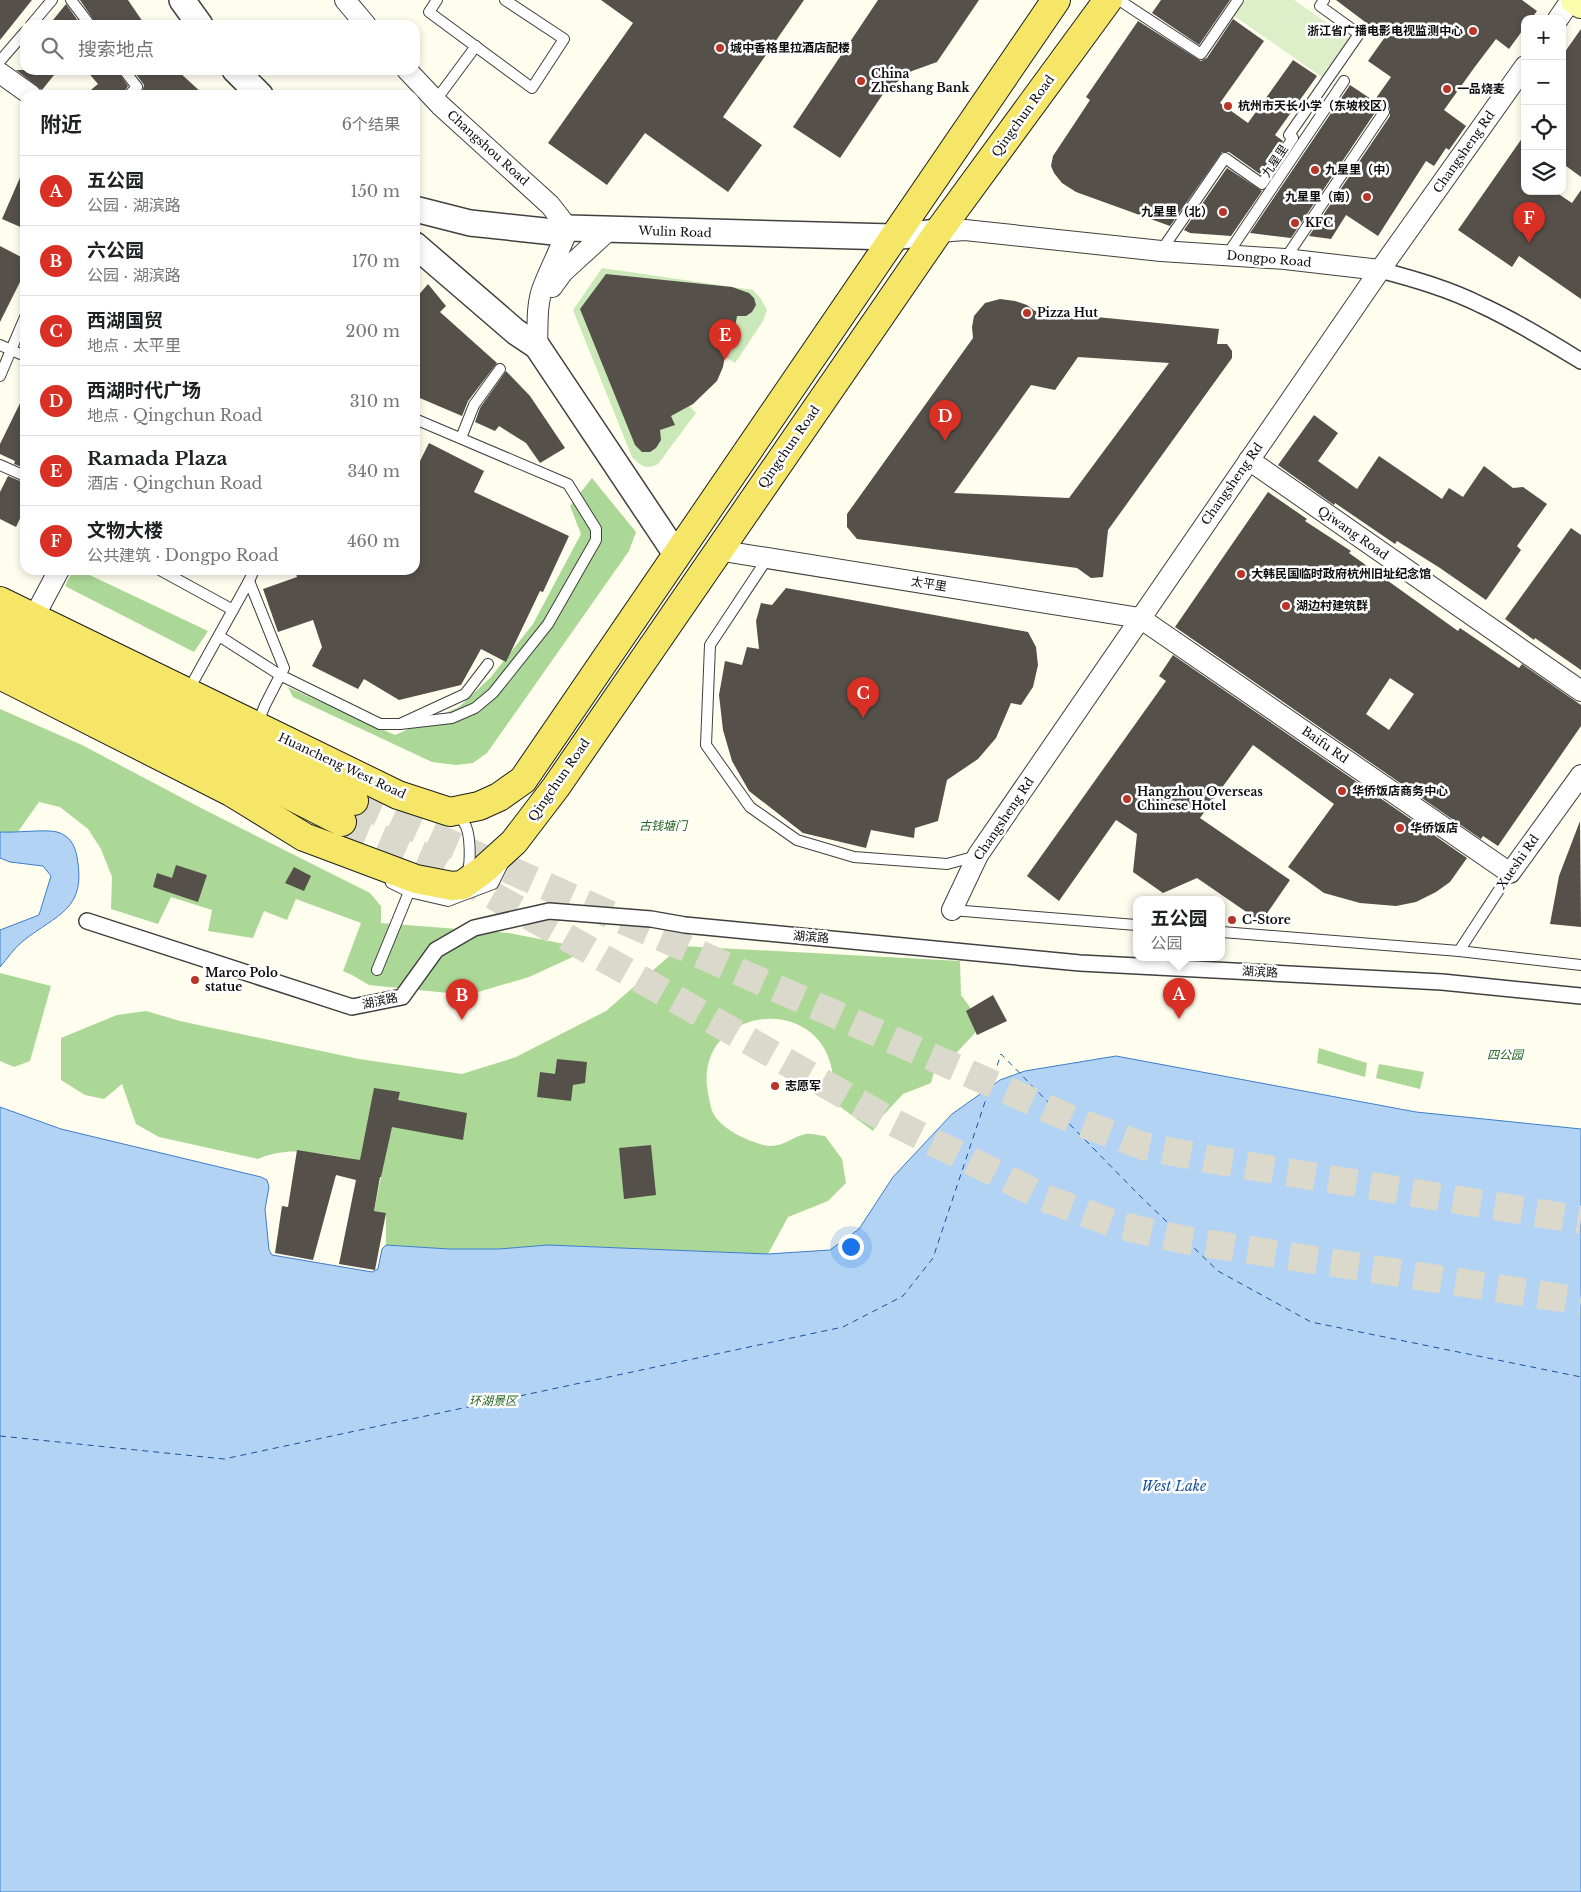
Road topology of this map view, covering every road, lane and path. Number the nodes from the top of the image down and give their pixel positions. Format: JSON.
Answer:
{"nodes":[{"id":1,"x":52,"y":0,"type":"edge"},
{"id":2,"x":71,"y":0,"type":"edge"},
{"id":3,"x":182,"y":0,"type":"edge"},
{"id":4,"x":345,"y":0,"type":"edge"},
{"id":5,"x":437,"y":0,"type":"edge"},
{"id":6,"x":505,"y":0,"type":"edge"},
{"id":7,"x":1056,"y":0,"type":"edge"},
{"id":8,"x":1108,"y":0,"type":"edge"},
{"id":9,"x":1119,"y":0,"type":"edge"},
{"id":10,"x":1238,"y":0,"type":"edge"},
{"id":11,"x":1324,"y":0,"type":"edge"},
{"id":12,"x":1571,"y":0,"type":"edge"},
{"id":13,"x":1575,"y":0,"type":"edge"},
{"id":14,"x":1581,"y":4,"type":"edge"},
{"id":15,"x":1561,"y":15,"type":"edge"},
{"id":16,"x":35,"y":20,"type":"edge"},
{"id":17,"x":86,"y":20,"type":"edge"},
{"id":18,"x":196,"y":20,"type":"edge"},
{"id":19,"x":362,"y":20,"type":"edge"},
{"id":20,"x":20,"y":38,"type":"edge"},
{"id":21,"x":476,"y":46,"type":"junction"},
{"id":22,"x":0,"y":61,"type":"edge"},
{"id":23,"x":1521,"y":72,"type":"edge"},
{"id":24,"x":0,"y":73,"type":"edge"},
{"id":25,"x":128,"y":75,"type":"edge"},
{"id":26,"x":241,"y":75,"type":"edge"},
{"id":27,"x":412,"y":75,"type":"edge"},
{"id":28,"x":1344,"y":81,"type":"dead end"},
{"id":29,"x":24,"y":90,"type":"edge"},
{"id":30,"x":134,"y":90,"type":"edge"},
{"id":31,"x":255,"y":90,"type":"edge"},
{"id":32,"x":436,"y":100,"type":"junction"},
{"id":33,"x":1384,"y":112,"type":"dead end"},
{"id":34,"x":420,"y":210,"type":"edge"},
{"id":35,"x":568,"y":228,"type":"junction"},
{"id":36,"x":609,"y":230,"type":"junction"},
{"id":37,"x":938,"y":232,"type":"junction"},
{"id":38,"x":892,"y":237,"type":"junction"},
{"id":39,"x":420,"y":249,"type":"edge"},
{"id":40,"x":1161,"y":251,"type":"junction"},
{"id":41,"x":1227,"y":255,"type":"junction"},
{"id":42,"x":1285,"y":259,"type":"junction"},
{"id":43,"x":1380,"y":270,"type":"junction"},
{"id":44,"x":539,"y":305,"type":"junction"},
{"id":45,"x":20,"y":329,"type":"edge"},
{"id":46,"x":0,"y":345,"type":"edge"},
{"id":47,"x":536,"y":346,"type":"junction"},
{"id":48,"x":11,"y":349,"type":"junction"},
{"id":49,"x":20,"y":354,"type":"edge"},
{"id":50,"x":1581,"y":361,"type":"edge"},
{"id":51,"x":500,"y":369,"type":"dead end"},
{"id":52,"x":0,"y":376,"type":"edge"},
{"id":53,"x":420,"y":421,"type":"edge"},
{"id":54,"x":461,"y":438,"type":"junction"},
{"id":55,"x":1249,"y":460,"type":"junction"},
{"id":56,"x":0,"y":465,"type":"edge"},
{"id":57,"x":20,"y":474,"type":"edge"},
{"id":58,"x":717,"y":550,"type":"junction"},
{"id":59,"x":676,"y":554,"type":"junction"},
{"id":60,"x":768,"y":559,"type":"junction"},
{"id":61,"x":56,"y":575,"type":"edge"},
{"id":62,"x":169,"y":575,"type":"edge"},
{"id":63,"x":252,"y":575,"type":"edge"},
{"id":64,"x":249,"y":581,"type":"junction"},
{"id":65,"x":0,"y":601,"type":"edge"},
{"id":66,"x":233,"y":610,"type":"junction"},
{"id":67,"x":34,"y":617,"type":"junction"},
{"id":68,"x":1140,"y":618,"type":"junction"},
{"id":69,"x":0,"y":624,"type":"edge"},
{"id":70,"x":219,"y":636,"type":"junction"},
{"id":71,"x":0,"y":648,"type":"edge"},
{"id":72,"x":488,"y":664,"type":"dead end"},
{"id":73,"x":0,"y":675,"type":"edge"},
{"id":74,"x":280,"y":675,"type":"junction"},
{"id":75,"x":1581,"y":691,"type":"edge"},
{"id":76,"x":187,"y":692,"type":"junction"},
{"id":77,"x":400,"y":724,"type":"junction"},
{"id":78,"x":257,"y":726,"type":"junction"},
{"id":79,"x":1581,"y":775,"type":"edge"},
{"id":80,"x":450,"y":812,"type":"junction"},
{"id":81,"x":304,"y":837,"type":"junction"},
{"id":82,"x":514,"y":842,"type":"junction"},
{"id":83,"x":978,"y":856,"type":"junction"},
{"id":84,"x":1510,"y":873,"type":"junction"},
{"id":85,"x":462,"y":885,"type":"junction"},
{"id":86,"x":409,"y":892,"type":"junction"},
{"id":87,"x":952,"y":910,"type":"joint"},
{"id":88,"x":87,"y":921,"type":"dead end"},
{"id":89,"x":1133,"y":925,"type":"edge"},
{"id":90,"x":1225,"y":932,"type":"edge"},
{"id":91,"x":1458,"y":951,"type":"junction"},
{"id":92,"x":1581,"y":965,"type":"edge"},
{"id":93,"x":377,"y":970,"type":"dead end"},
{"id":94,"x":1581,"y":996,"type":"edge"}],
"edges":[{"from":1,"to":16,"type":"lane"},
{"from":2,"to":17,"type":"lane"},
{"from":3,"to":18,"type":"street"},
{"from":4,"to":19,"type":"street"},
{"from":5,"to":21,"type":"lane"},
{"from":6,"to":21,"type":"lane"},
{"from":7,"to":38,"type":"main road"},
{"from":8,"to":37,"type":"main road","name":"Qingchun Road"},
{"from":9,"to":10,"type":"lane"},
{"from":11,"to":40,"type":"lane"},
{"from":12,"to":15,"type":"street"},
{"from":13,"to":14,"type":"main road"},
{"from":20,"to":22,"type":"lane"},
{"from":21,"to":32,"type":"lane"},
{"from":23,"to":43,"type":"street","name":"Changsheng Rd"},
{"from":24,"to":29,"type":"street"},
{"from":25,"to":30,"type":"lane"},
{"from":26,"to":31,"type":"street"},
{"from":27,"to":32,"type":"street","name":"Changshou Road"},
{"from":28,"to":41,"type":"lane","name":"九星里"},
{"from":32,"to":35,"type":"street","name":"Changshou Road"},
{"from":33,"to":42,"type":"lane"},
{"from":34,"to":35,"type":"street","name":"Wulin Road"},
{"from":35,"to":36,"type":"street","name":"Wulin Road"},
{"from":35,"to":44,"type":"street"},
{"from":36,"to":38,"type":"street","name":"Wulin Road"},
{"from":36,"to":44,"type":"street"},
{"from":37,"to":38,"type":"street","name":"Wulin Road"},
{"from":37,"to":40,"type":"street","name":"Dongpo Road"},
{"from":37,"to":58,"type":"main road","name":"Qingchun Road"},
{"from":38,"to":59,"type":"main road"},
{"from":39,"to":47,"type":"street"},
{"from":40,"to":41,"type":"street","name":"Dongpo Road"},
{"from":41,"to":42,"type":"street","name":"Dongpo Road"},
{"from":42,"to":43,"type":"street","name":"Dongpo Road"},
{"from":43,"to":50,"type":"street","name":"Dongpo Road"},
{"from":43,"to":55,"type":"street","name":"Changsheng Rd"},
{"from":44,"to":47,"type":"street"},
{"from":45,"to":48,"type":"lane"},
{"from":46,"to":48,"type":"lane"},
{"from":47,"to":59,"type":"street"},
{"from":48,"to":49,"type":"lane"},
{"from":48,"to":52,"type":"lane"},
{"from":51,"to":54,"type":"lane"},
{"from":53,"to":54,"type":"lane"},
{"from":54,"to":77,"type":"lane"},
{"from":55,"to":68,"type":"street","name":"Changsheng Rd"},
{"from":55,"to":75,"type":"street","name":"Qiwang Road"},
{"from":56,"to":57,"type":"lane"},
{"from":58,"to":60,"type":"street","name":"太平里"},
{"from":58,"to":82,"type":"main road","name":"Qingchun Road"},
{"from":59,"to":80,"type":"main road"},
{"from":60,"to":68,"type":"street","name":"太平里"},
{"from":60,"to":83,"type":"lane"},
{"from":61,"to":67,"type":"street"},
{"from":62,"to":66,"type":"lane"},
{"from":63,"to":64,"type":"lane"},
{"from":64,"to":66,"type":"lane"},
{"from":64,"to":74,"type":"lane"},
{"from":65,"to":67,"type":"main road","name":"Huancheng West Road"},
{"from":66,"to":70,"type":"lane"},
{"from":67,"to":76,"type":"main road","name":"Huancheng West Road"},
{"from":68,"to":83,"type":"street","name":"Changsheng Rd"},
{"from":68,"to":84,"type":"street","name":"Baifu Rd"},
{"from":69,"to":71,"type":"main road","name":"Huancheng West Road"},
{"from":70,"to":74,"type":"lane"},
{"from":70,"to":76,"type":"lane"},
{"from":72,"to":77,"type":"lane"},
{"from":73,"to":81,"type":"main road"},
{"from":74,"to":77,"type":"lane"},
{"from":74,"to":78,"type":"lane"},
{"from":76,"to":78,"type":"main road","name":"Huancheng West Road"},
{"from":78,"to":80,"type":"main road","name":"Huancheng West Road"},
{"from":79,"to":84,"type":"street","name":"Xueshi Rd"},
{"from":80,"to":85,"type":"lane","name":"Huancheng West Road"},
{"from":81,"to":85,"type":"main road"},
{"from":81,"to":86,"type":"lane"},
{"from":82,"to":85,"type":"main road","name":"Qingchun Road"},
{"from":82,"to":86,"type":"lane"},
{"from":83,"to":87,"type":"street","name":"Changsheng Rd"},
{"from":84,"to":91,"type":"lane","name":"Xueshi Rd"},
{"from":86,"to":93,"type":"lane"},
{"from":87,"to":89,"type":"lane"},
{"from":88,"to":94,"type":"street","name":"湖滨路"},
{"from":90,"to":91,"type":"lane"},
{"from":91,"to":92,"type":"lane"}]}
